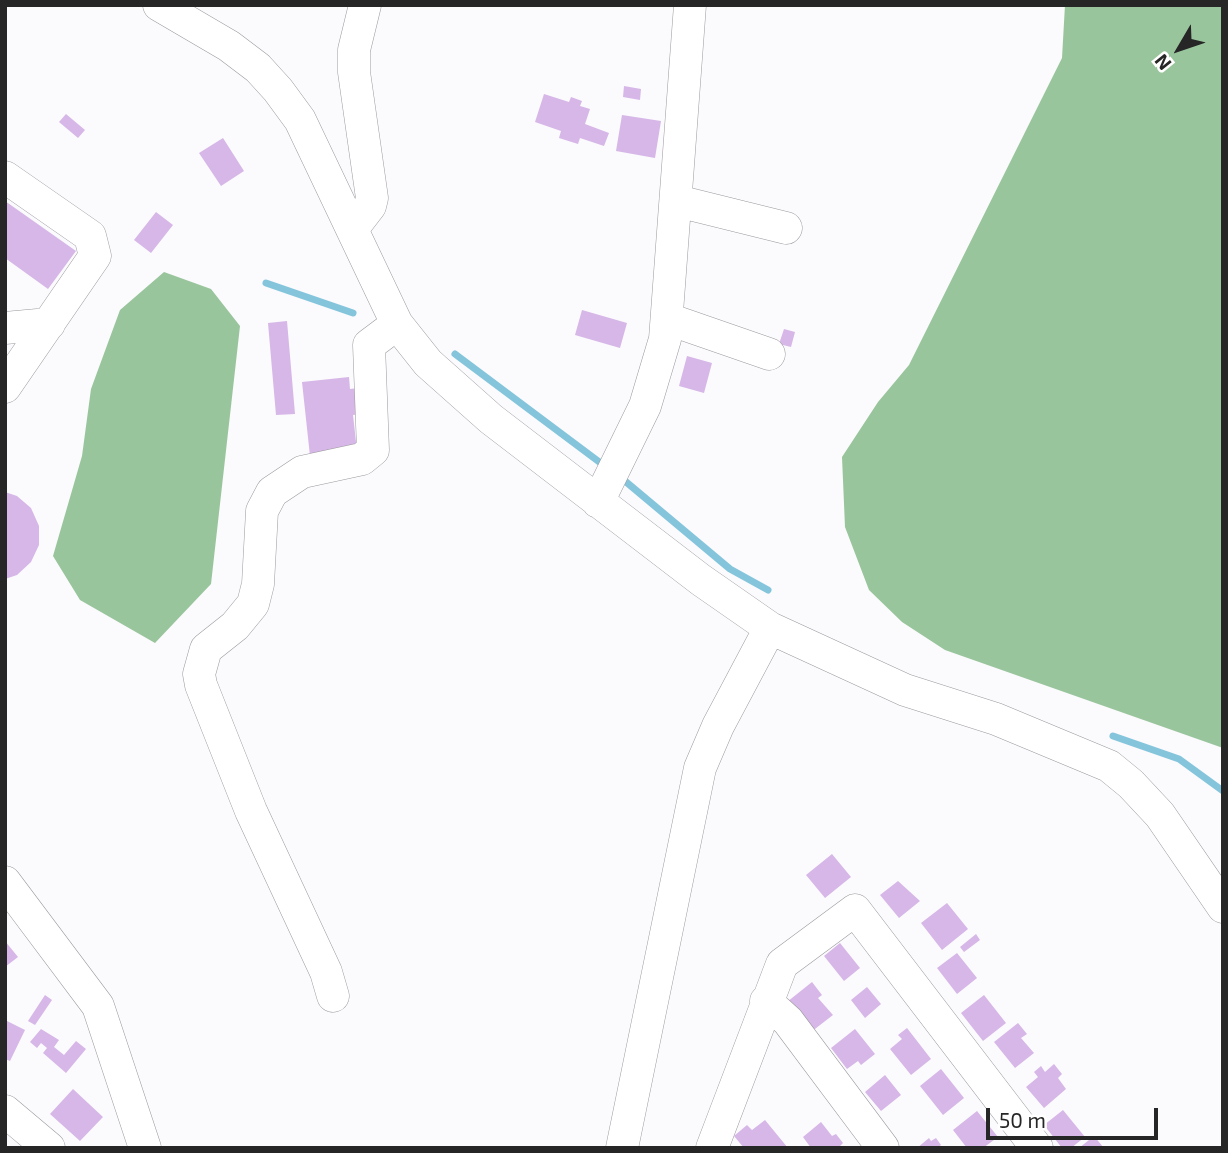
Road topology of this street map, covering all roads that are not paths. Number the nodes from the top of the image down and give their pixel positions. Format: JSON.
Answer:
{"nodes":[{"id":1,"x":365,"y":5,"type":"edge"},
{"id":2,"x":690,"y":5,"type":"edge"},
{"id":3,"x":174,"y":9,"type":"edge"},
{"id":4,"x":5,"y":177,"type":"edge"},
{"id":5,"x":677,"y":201,"type":"junction"},
{"id":6,"x":353,"y":228,"type":"junction"},
{"id":7,"x":786,"y":228,"type":"dead end"},
{"id":8,"x":668,"y":320,"type":"junction"},
{"id":9,"x":49,"y":324,"type":"junction"},
{"id":10,"x":397,"y":324,"type":"junction"},
{"id":11,"x":5,"y":328,"type":"edge"},
{"id":12,"x":769,"y":354,"type":"dead end"},
{"id":13,"x":5,"y":387,"type":"edge"},
{"id":14,"x":598,"y":502,"type":"junction"},
{"id":15,"x":770,"y":628,"type":"junction"},
{"id":16,"x":5,"y":882,"type":"edge"},
{"id":17,"x":1223,"y":907,"type":"edge"},
{"id":18,"x":332,"y":996,"type":"dead end"},
{"id":19,"x":766,"y":1001,"type":"junction"},
{"id":20,"x":5,"y":1111,"type":"edge"},
{"id":21,"x":718,"y":1144,"type":"edge"},
{"id":22,"x":49,"y":1148,"type":"edge"},
{"id":23,"x":145,"y":1148,"type":"edge"},
{"id":24,"x":622,"y":1148,"type":"edge"},
{"id":25,"x":883,"y":1148,"type":"edge"},
{"id":26,"x":1037,"y":1148,"type":"edge"}],
"edges":[{"from":1,"to":6,"type":"street"},
{"from":2,"to":5,"type":"street"},
{"from":3,"to":6,"type":"street"},
{"from":4,"to":9,"type":"street"},
{"from":5,"to":7,"type":"street"},
{"from":5,"to":8,"type":"street"},
{"from":6,"to":10,"type":"street"},
{"from":8,"to":12,"type":"street"},
{"from":8,"to":14,"type":"street"},
{"from":9,"to":11,"type":"street"},
{"from":9,"to":13,"type":"street"},
{"from":10,"to":14,"type":"street"},
{"from":10,"to":18,"type":"street"},
{"from":14,"to":15,"type":"street"},
{"from":15,"to":17,"type":"street"},
{"from":15,"to":24,"type":"street"},
{"from":16,"to":23,"type":"street"},
{"from":19,"to":21,"type":"street"},
{"from":19,"to":25,"type":"street"},
{"from":19,"to":26,"type":"street"},
{"from":20,"to":22,"type":"street"}]}
